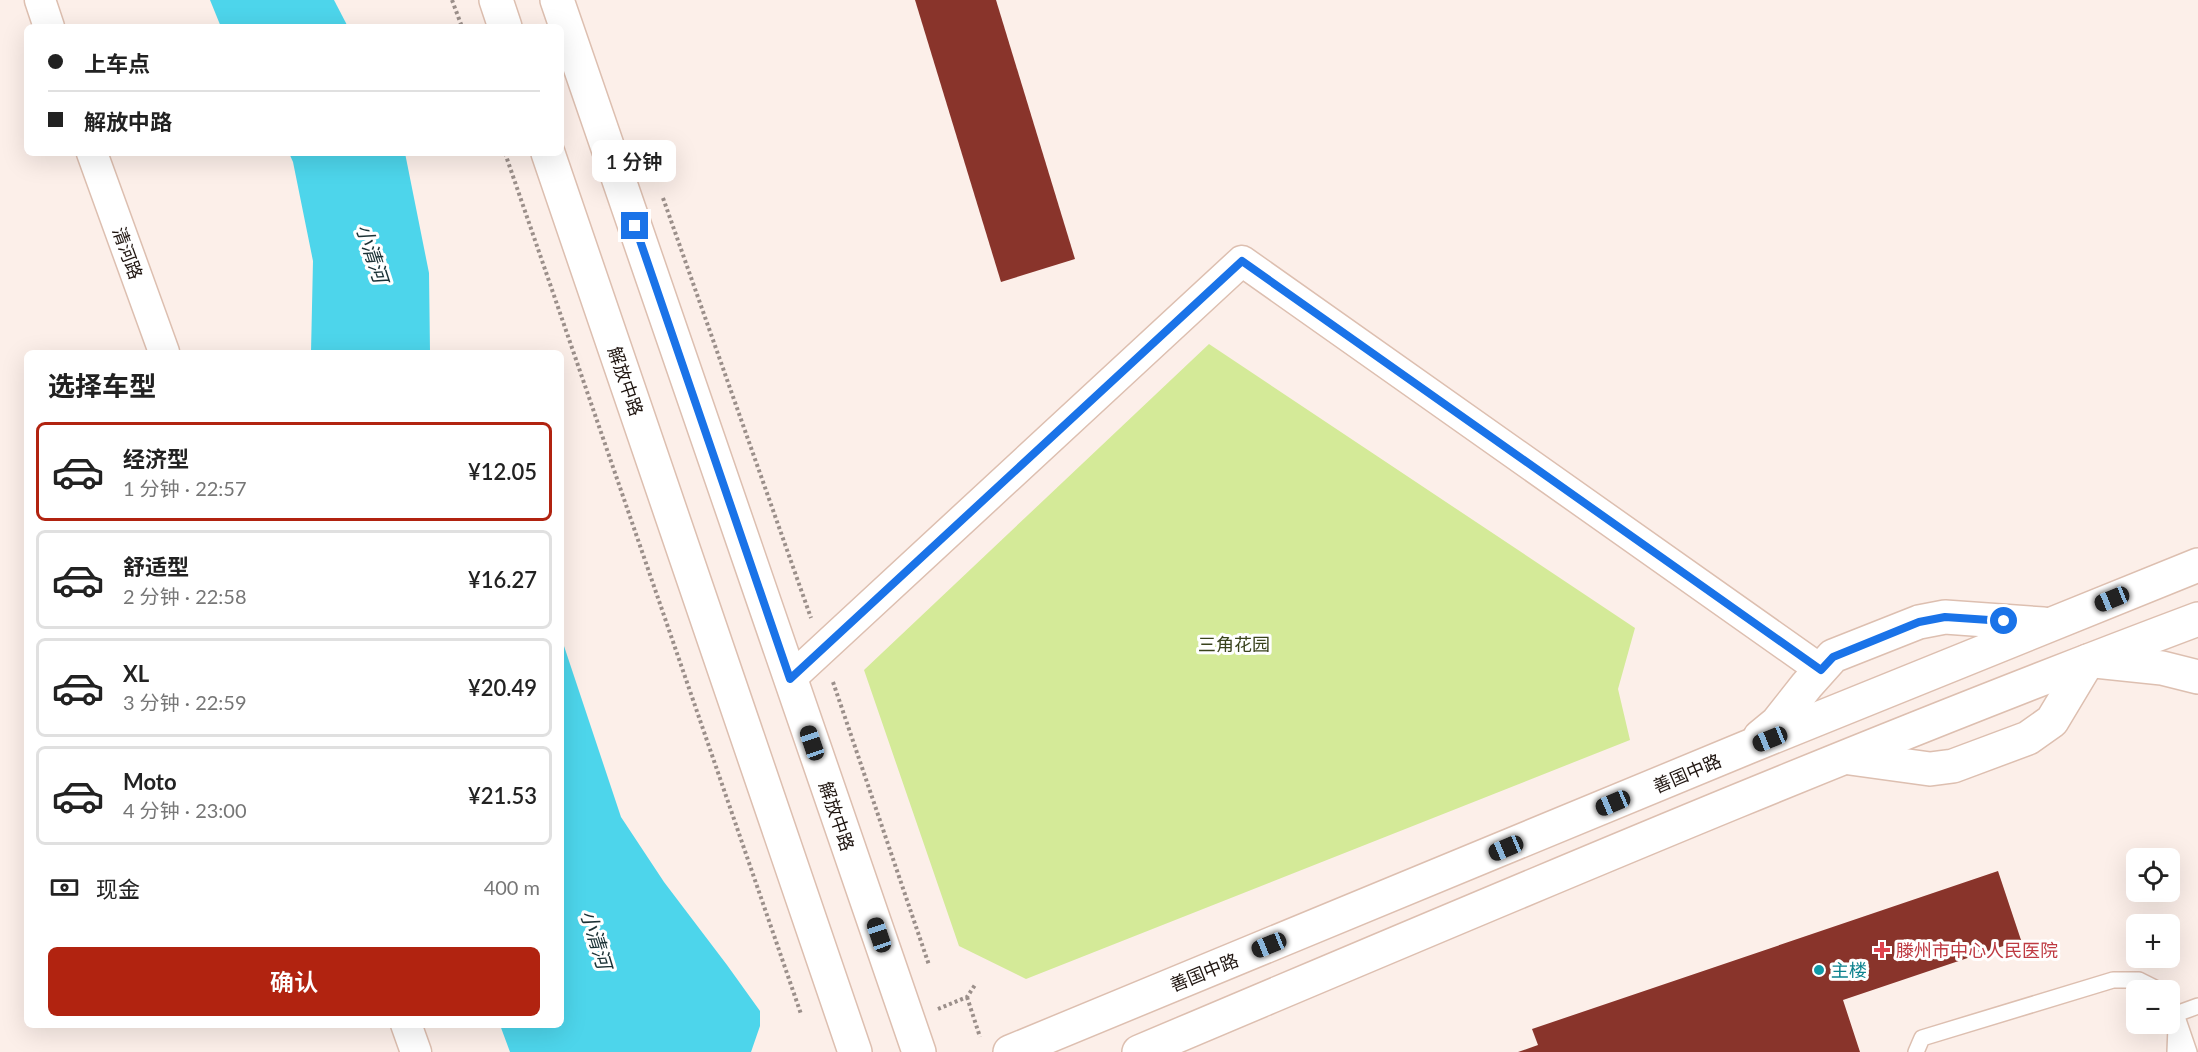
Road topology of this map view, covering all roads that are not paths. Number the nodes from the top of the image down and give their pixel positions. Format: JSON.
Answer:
{"nodes":[{"id":1,"x":40,"y":0,"type":"edge"},
{"id":2,"x":496,"y":0,"type":"edge"},
{"id":3,"x":557,"y":0,"type":"edge"},
{"id":4,"x":48,"y":24,"type":"edge"},
{"id":5,"x":504,"y":24,"type":"edge"},
{"id":6,"x":93,"y":156,"type":"edge"},
{"id":7,"x":549,"y":156,"type":"edge"},
{"id":8,"x":163,"y":350,"type":"edge"},
{"id":9,"x":2198,"y":565,"type":"edge"},
{"id":10,"x":2198,"y":619,"type":"edge"},
{"id":11,"x":2048,"y":624,"type":"junction"},
{"id":12,"x":2088,"y":661,"type":"junction"},
{"id":13,"x":1821,"y":670,"type":"junction"},
{"id":14,"x":2198,"y":677,"type":"edge"},
{"id":15,"x":790,"y":679,"type":"junction"},
{"id":16,"x":1748,"y":747,"type":"junction"},
{"id":17,"x":1845,"y":758,"type":"junction"},
{"id":18,"x":2126,"y":980,"type":"edge"},
{"id":19,"x":2198,"y":1006,"type":"edge"},
{"id":20,"x":2180,"y":1007,"type":"edge"},
{"id":21,"x":407,"y":1028,"type":"edge"},
{"id":22,"x":2180,"y":1029,"type":"edge"},
{"id":23,"x":2174,"y":1034,"type":"edge"},
{"id":24,"x":996,"y":1046,"type":"edge"},
{"id":25,"x":416,"y":1052,"type":"edge"},
{"id":26,"x":855,"y":1052,"type":"edge"},
{"id":27,"x":919,"y":1052,"type":"edge"},
{"id":28,"x":1139,"y":1052,"type":"edge"},
{"id":29,"x":1916,"y":1052,"type":"edge"},
{"id":30,"x":2175,"y":1052,"type":"edge"},
{"id":31,"x":2189,"y":1052,"type":"edge"}],
"edges":[{"from":1,"to":4,"type":"street"},
{"from":2,"to":5,"type":"main road"},
{"from":3,"to":15,"type":"main road","name":"解放中路"},
{"from":6,"to":8,"type":"street","name":"清河路"},
{"from":7,"to":26,"type":"main road","name":"解放中路"},
{"from":9,"to":11,"type":"main road","name":"善国中路"},
{"from":10,"to":12,"type":"main road"},
{"from":11,"to":13,"type":"main road"},
{"from":11,"to":16,"type":"main road","name":"善国中路"},
{"from":12,"to":14,"type":"main road"},
{"from":12,"to":17,"type":"main road"},
{"from":12,"to":17,"type":"main road"},
{"from":13,"to":15,"type":"street"},
{"from":13,"to":16,"type":"main road"},
{"from":15,"to":27,"type":"main road","name":"解放中路"},
{"from":16,"to":24,"type":"main road","name":"善国中路"},
{"from":17,"to":28,"type":"main road"},
{"from":18,"to":29,"type":"lane"},
{"from":19,"to":20,"type":"lane"},
{"from":21,"to":25,"type":"street"},
{"from":22,"to":31,"type":"lane"},
{"from":23,"to":30,"type":"lane"}]}
